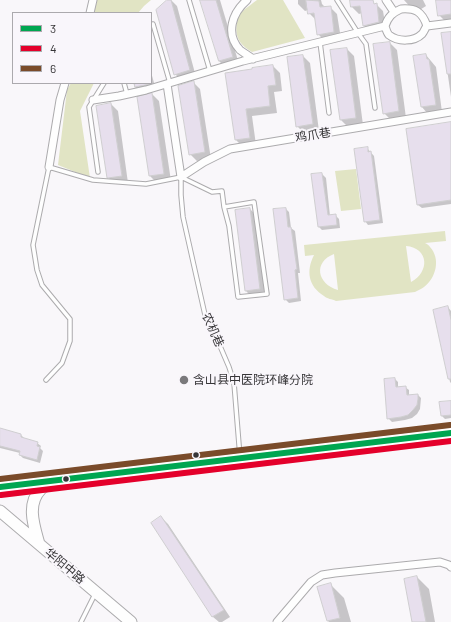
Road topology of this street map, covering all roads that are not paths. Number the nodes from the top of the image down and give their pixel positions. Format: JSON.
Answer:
{"nodes":[{"id":1,"x":92,"y":0,"type":"edge"},
{"id":2,"x":189,"y":0,"type":"edge"},
{"id":3,"x":337,"y":0,"type":"edge"},
{"id":4,"x":386,"y":0,"type":"edge"},
{"id":5,"x":242,"y":2,"type":"edge"},
{"id":6,"x":90,"y":12,"type":"edge"},
{"id":7,"x":394,"y":12,"type":"junction"},
{"id":8,"x":451,"y":23,"type":"edge"},
{"id":9,"x":153,"y":24,"type":"dead end"},
{"id":10,"x":385,"y":26,"type":"junction"},
{"id":11,"x":427,"y":26,"type":"junction"},
{"id":12,"x":358,"y":33,"type":"junction"},
{"id":13,"x":320,"y":42,"type":"junction"},
{"id":14,"x":253,"y":59,"type":"junction"},
{"id":15,"x":210,"y":71,"type":"junction"},
{"id":16,"x":65,"y":84,"type":"edge"},
{"id":17,"x":103,"y":84,"type":"edge"},
{"id":18,"x":124,"y":84,"type":"edge"},
{"id":19,"x":168,"y":84,"type":"junction"},
{"id":20,"x":127,"y":94,"type":"junction"},
{"id":21,"x":93,"y":100,"type":"junction"},
{"id":22,"x":375,"y":108,"type":"dead end"},
{"id":23,"x":451,"y":112,"type":"edge"},
{"id":24,"x":330,"y":113,"type":"dead end"},
{"id":25,"x":49,"y":167,"type":"junction"},
{"id":26,"x":98,"y":172,"type":"dead end"},
{"id":27,"x":181,"y":177,"type":"junction"},
{"id":28,"x":224,"y":207,"type":"junction"},
{"id":29,"x":46,"y":380,"type":"dead end"},
{"id":30,"x":451,"y":433,"type":"edge"},
{"id":31,"x":240,"y":458,"type":"junction"},
{"id":32,"x":54,"y":481,"type":"junction"},
{"id":33,"x":0,"y":487,"type":"edge"},
{"id":34,"x":0,"y":511,"type":"edge"},
{"id":35,"x":39,"y":544,"type":"junction"},
{"id":36,"x":451,"y":567,"type":"edge"},
{"id":37,"x":96,"y":593,"type":"junction"},
{"id":38,"x":81,"y":622,"type":"edge"},
{"id":39,"x":131,"y":622,"type":"edge"},
{"id":40,"x":277,"y":622,"type":"edge"}],
"edges":[{"from":1,"to":6,"type":"street"},
{"from":2,"to":15,"type":"lane"},
{"from":3,"to":12,"type":"lane"},
{"from":4,"to":7,"type":"street"},
{"from":5,"to":14,"type":"street"},
{"from":7,"to":10,"type":"street"},
{"from":7,"to":11,"type":"street"},
{"from":8,"to":11,"type":"street"},
{"from":9,"to":19,"type":"lane"},
{"from":10,"to":11,"type":"street"},
{"from":10,"to":12,"type":"street"},
{"from":12,"to":13,"type":"street"},
{"from":12,"to":22,"type":"lane"},
{"from":13,"to":14,"type":"street"},
{"from":13,"to":24,"type":"lane"},
{"from":14,"to":15,"type":"street"},
{"from":15,"to":19,"type":"street"},
{"from":16,"to":25,"type":"street"},
{"from":17,"to":21,"type":"lane"},
{"from":18,"to":20,"type":"lane"},
{"from":19,"to":20,"type":"street"},
{"from":19,"to":27,"type":"street"},
{"from":20,"to":21,"type":"street"},
{"from":21,"to":26,"type":"lane"},
{"from":23,"to":27,"type":"street","name":"鸡爪巷"},
{"from":25,"to":27,"type":"lane"},
{"from":25,"to":29,"type":"lane"},
{"from":27,"to":28,"type":"lane"},
{"from":27,"to":31,"type":"lane","name":"农机巷"},
{"from":28,"to":28,"type":"lane"},
{"from":30,"to":31,"type":"main road"},
{"from":31,"to":32,"type":"main road"},
{"from":32,"to":33,"type":"main road"},
{"from":32,"to":35,"type":"main road"},
{"from":34,"to":35,"type":"main road","name":"华阳中路"},
{"from":35,"to":37,"type":"main road","name":"华阳中路"},
{"from":36,"to":40,"type":"street"},
{"from":37,"to":38,"type":"lane"},
{"from":37,"to":39,"type":"main road","name":"华阳中路"}]}
